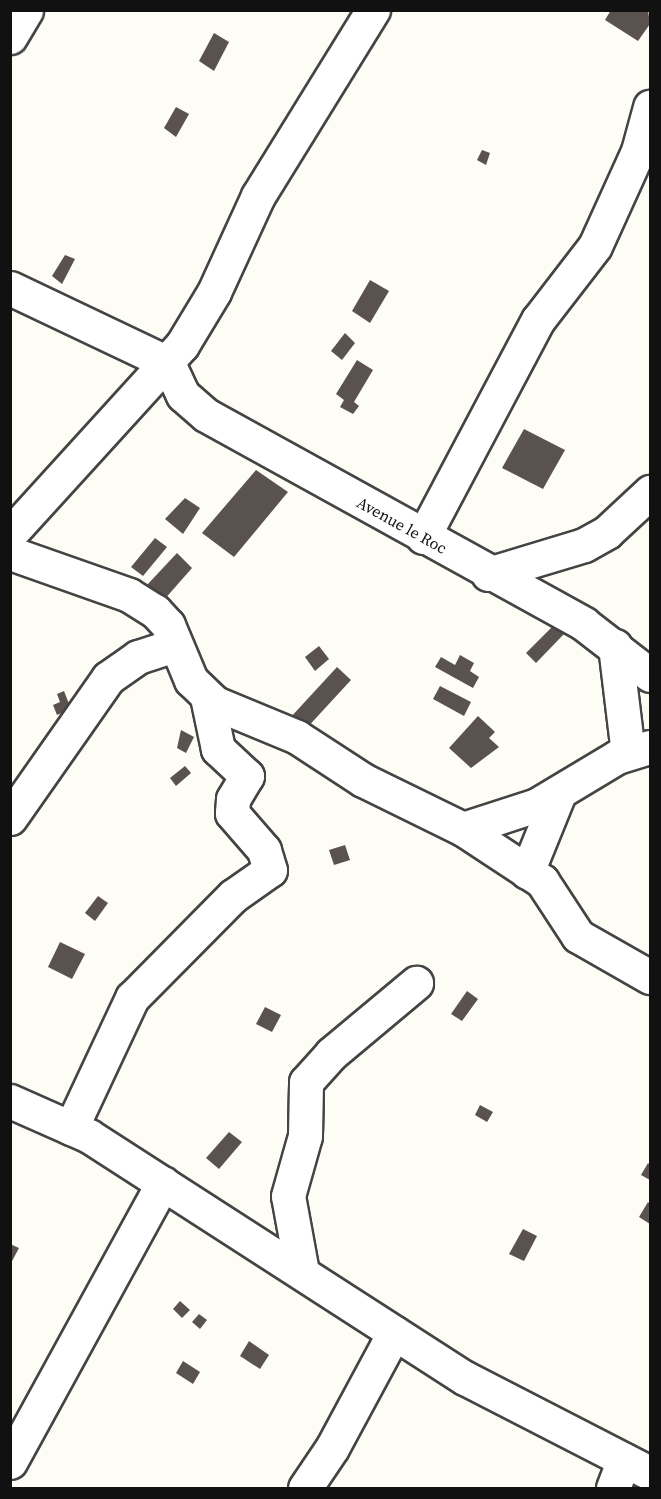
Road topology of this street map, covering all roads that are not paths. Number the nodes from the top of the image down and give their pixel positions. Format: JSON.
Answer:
{"nodes":[{"id":1,"x":26,"y":10,"type":"edge"},
{"id":2,"x":374,"y":10,"type":"edge"},
{"id":3,"x":10,"y":37,"type":"edge"},
{"id":4,"x":651,"y":107,"type":"edge"},
{"id":5,"x":640,"y":177,"type":"edge"},
{"id":6,"x":10,"y":288,"type":"edge"},
{"id":7,"x":168,"y":363,"type":"junction"},
{"id":8,"x":651,"y":492,"type":"edge"},
{"id":9,"x":10,"y":534,"type":"edge"},
{"id":10,"x":423,"y":537,"type":"junction"},
{"id":11,"x":10,"y":553,"type":"edge"},
{"id":12,"x":488,"y":574,"type":"junction"},
{"id":13,"x":174,"y":645,"type":"junction"},
{"id":14,"x":615,"y":646,"type":"junction"},
{"id":15,"x":651,"y":675,"type":"edge"},
{"id":16,"x":207,"y":697,"type":"junction"},
{"id":17,"x":639,"y":750,"type":"edge"},
{"id":18,"x":559,"y":793,"type":"junction"},
{"id":19,"x":10,"y":818,"type":"edge"},
{"id":20,"x":463,"y":829,"type":"junction"},
{"id":21,"x":527,"y":872,"type":"junction"},
{"id":22,"x":651,"y":976,"type":"edge"},
{"id":23,"x":416,"y":983,"type":"dead end"},
{"id":24,"x":10,"y":1101,"type":"edge"},
{"id":25,"x":70,"y":1128,"type":"junction"},
{"id":26,"x":163,"y":1183,"type":"junction"},
{"id":27,"x":302,"y":1272,"type":"junction"},
{"id":28,"x":394,"y":1332,"type":"junction"},
{"id":29,"x":10,"y":1462,"type":"edge"},
{"id":30,"x":629,"y":1474,"type":"edge"},
{"id":31,"x":305,"y":1488,"type":"edge"}],
"edges":[{"from":1,"to":3,"type":"street"},
{"from":2,"to":7,"type":"street"},
{"from":4,"to":5,"type":"street"},
{"from":5,"to":10,"type":"street"},
{"from":6,"to":7,"type":"street"},
{"from":7,"to":9,"type":"street"},
{"from":7,"to":10,"type":"street","name":"Avenue le Roc"},
{"from":8,"to":12,"type":"street"},
{"from":10,"to":12,"type":"street","name":"Avenue le Roc"},
{"from":11,"to":13,"type":"street"},
{"from":12,"to":14,"type":"street","name":"Avenue le Roc"},
{"from":13,"to":16,"type":"street"},
{"from":13,"to":19,"type":"street"},
{"from":14,"to":15,"type":"street","name":"Avenue le Roc"},
{"from":14,"to":17,"type":"street"},
{"from":16,"to":20,"type":"street"},
{"from":16,"to":25,"type":"street"},
{"from":17,"to":18,"type":"street"},
{"from":18,"to":20,"type":"street"},
{"from":18,"to":21,"type":"street"},
{"from":20,"to":21,"type":"street"},
{"from":21,"to":22,"type":"street"},
{"from":23,"to":27,"type":"street"},
{"from":24,"to":25,"type":"street"},
{"from":25,"to":26,"type":"street"},
{"from":26,"to":27,"type":"street"},
{"from":26,"to":29,"type":"street"},
{"from":27,"to":28,"type":"street"},
{"from":28,"to":30,"type":"street"},
{"from":28,"to":31,"type":"street"}]}
